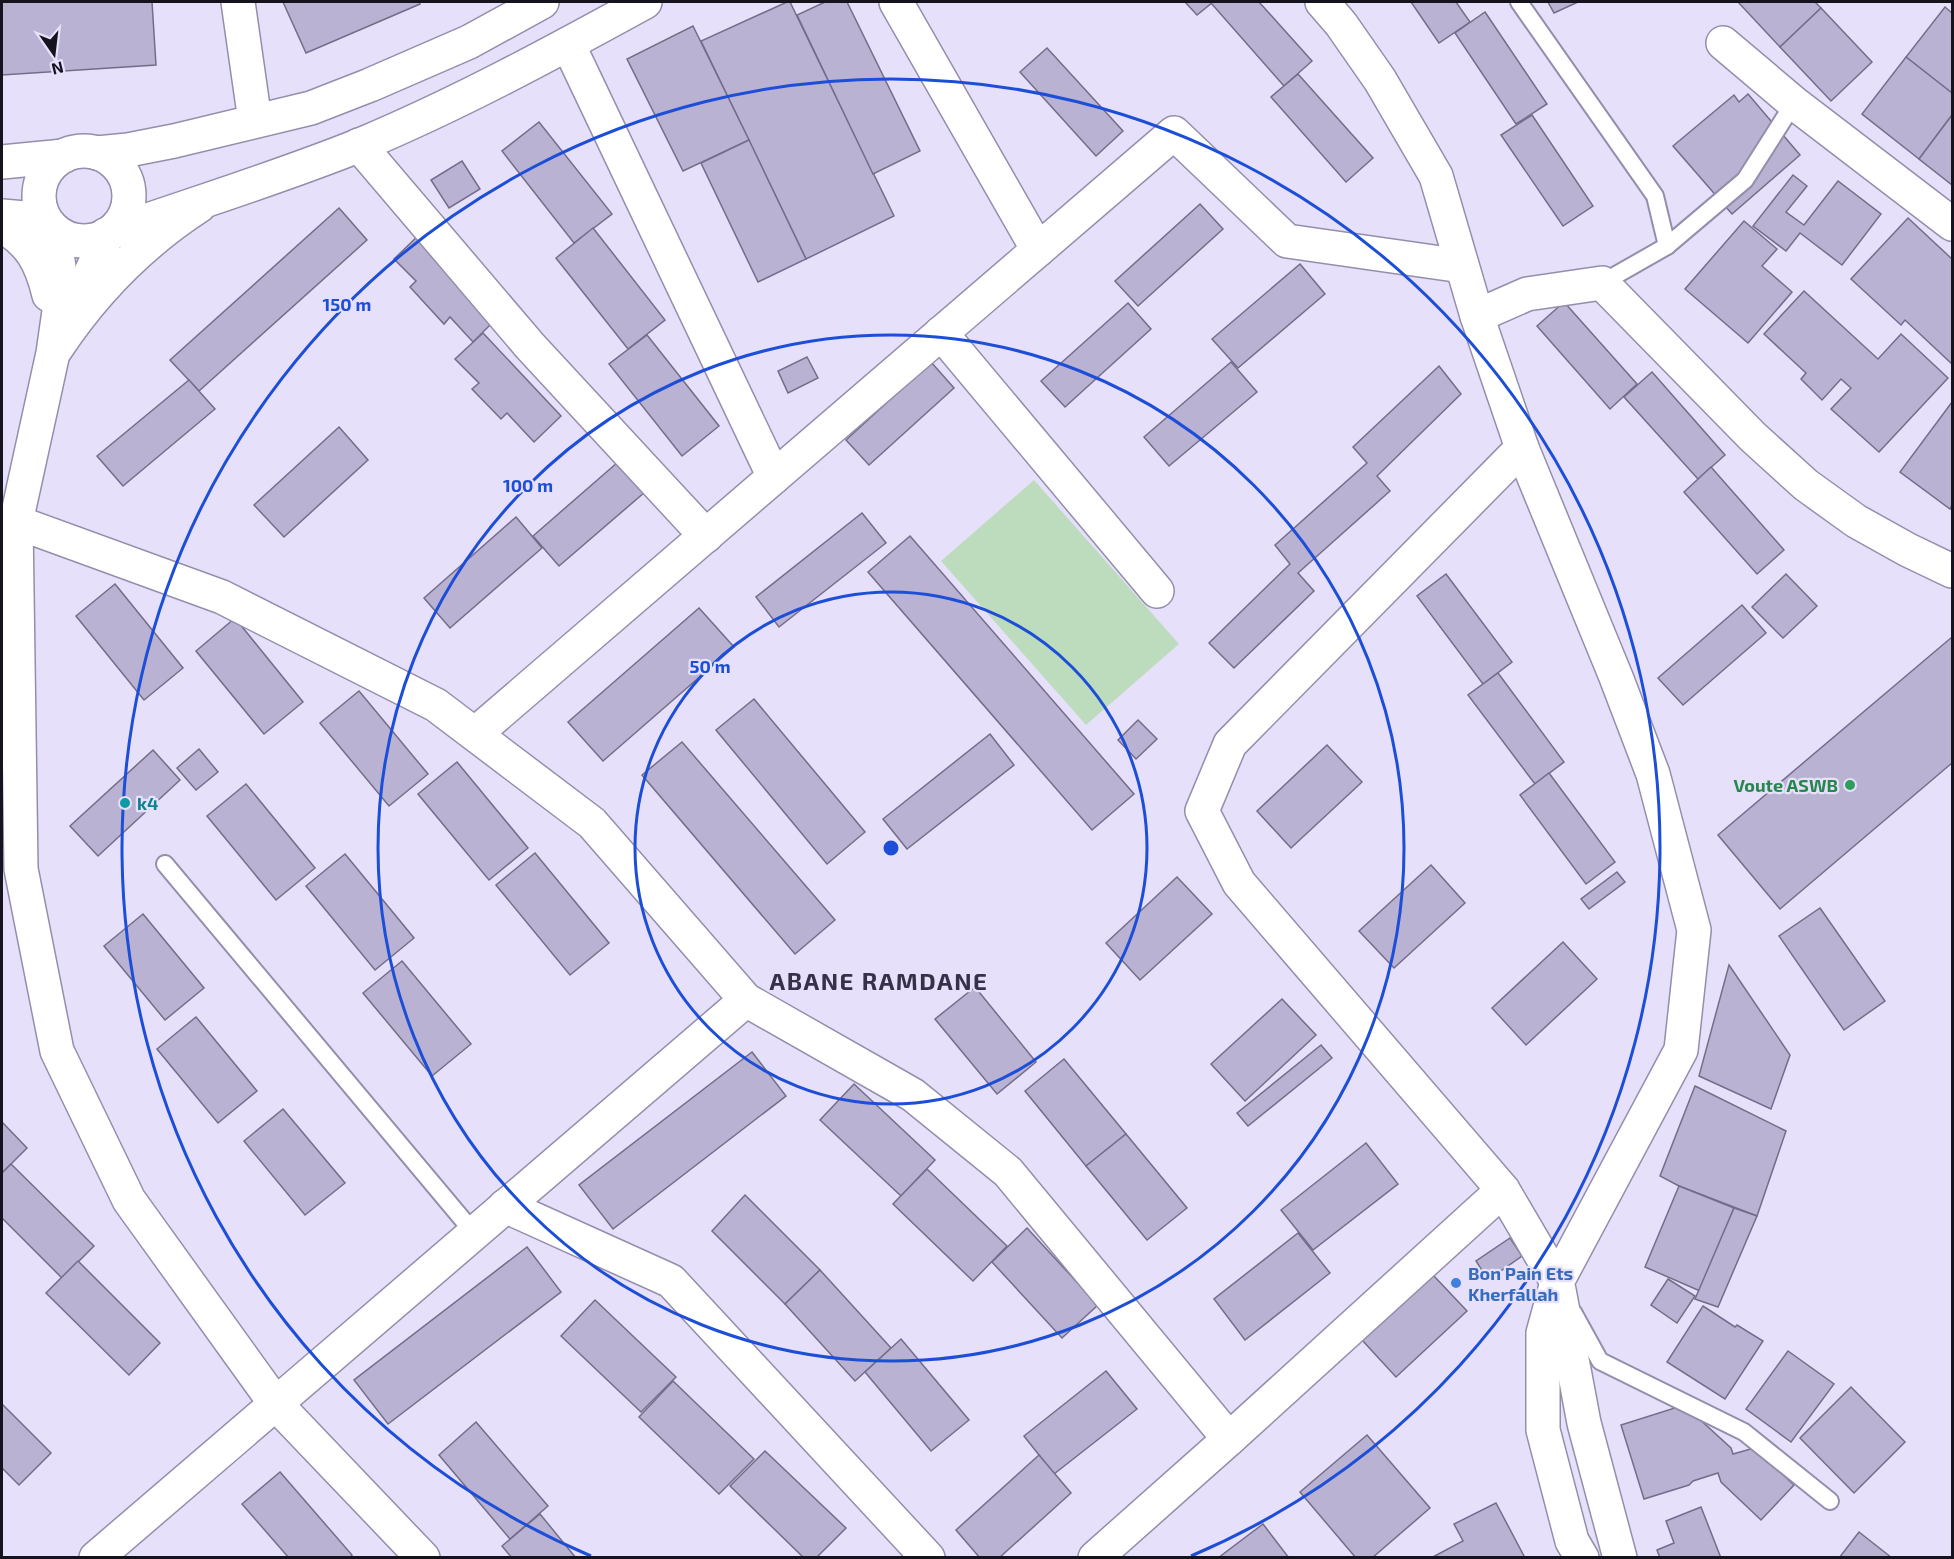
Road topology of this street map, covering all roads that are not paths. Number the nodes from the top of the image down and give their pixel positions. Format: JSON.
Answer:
{"nodes":[{"id":1,"x":238,"y":2,"type":"edge"},
{"id":2,"x":542,"y":2,"type":"edge"},
{"id":3,"x":645,"y":2,"type":"edge"},
{"id":4,"x":896,"y":2,"type":"edge"},
{"id":5,"x":1322,"y":2,"type":"edge"},
{"id":6,"x":1520,"y":2,"type":"edge"},
{"id":7,"x":568,"y":44,"type":"junction"},
{"id":8,"x":1723,"y":44,"type":"dead end"},
{"id":9,"x":1794,"y":103,"type":"junction"},
{"id":10,"x":255,"y":121,"type":"junction"},
{"id":11,"x":359,"y":145,"type":"junction"},
{"id":12,"x":97,"y":153,"type":"junction"},
{"id":13,"x":64,"y":156,"type":"junction"},
{"id":14,"x":2,"y":162,"type":"edge"},
{"id":15,"x":213,"y":197,"type":"junction"},
{"id":16,"x":2,"y":216,"type":"edge"},
{"id":17,"x":1953,"y":224,"type":"edge"},
{"id":18,"x":2,"y":226,"type":"edge"},
{"id":19,"x":52,"y":228,"type":"junction"},
{"id":20,"x":107,"y":234,"type":"junction"},
{"id":21,"x":1667,"y":246,"type":"junction"},
{"id":22,"x":1038,"y":250,"type":"junction"},
{"id":23,"x":1462,"y":266,"type":"junction"},
{"id":24,"x":1602,"y":283,"type":"junction"},
{"id":25,"x":1477,"y":316,"type":"junction"},
{"id":26,"x":941,"y":333,"type":"junction"},
{"id":27,"x":53,"y":353,"type":"junction"},
{"id":28,"x":1522,"y":448,"type":"junction"},
{"id":29,"x":774,"y":477,"type":"junction"},
{"id":30,"x":16,"y":522,"type":"junction"},
{"id":31,"x":706,"y":536,"type":"junction"},
{"id":32,"x":1953,"y":571,"type":"edge"},
{"id":33,"x":1157,"y":591,"type":"dead end"},
{"id":34,"x":474,"y":734,"type":"junction"},
{"id":35,"x":165,"y":864,"type":"dead end"},
{"id":36,"x":746,"y":1000,"type":"junction"},
{"id":37,"x":1503,"y":1190,"type":"junction"},
{"id":38,"x":505,"y":1206,"type":"junction"},
{"id":39,"x":474,"y":1233,"type":"junction"},
{"id":40,"x":1557,"y":1282,"type":"junction"},
{"id":41,"x":275,"y":1403,"type":"junction"},
{"id":42,"x":1229,"y":1439,"type":"junction"},
{"id":43,"x":1830,"y":1501,"type":"dead end"},
{"id":44,"x":96,"y":1557,"type":"edge"},
{"id":45,"x":423,"y":1557,"type":"edge"},
{"id":46,"x":928,"y":1557,"type":"edge"},
{"id":47,"x":1095,"y":1557,"type":"edge"},
{"id":48,"x":1582,"y":1557,"type":"edge"},
{"id":49,"x":1620,"y":1557,"type":"edge"}],
"edges":[{"from":1,"to":10,"type":"street"},
{"from":2,"to":10,"type":"street"},
{"from":3,"to":7,"type":"street"},
{"from":4,"to":22,"type":"street"},
{"from":5,"to":23,"type":"street"},
{"from":6,"to":21,"type":"lane"},
{"from":7,"to":11,"type":"street"},
{"from":7,"to":29,"type":"street"},
{"from":8,"to":9,"type":"street"},
{"from":9,"to":17,"type":"street"},
{"from":9,"to":21,"type":"lane"},
{"from":10,"to":12,"type":"street"},
{"from":11,"to":15,"type":"street"},
{"from":11,"to":31,"type":"street"},
{"from":12,"to":13,"type":"street"},
{"from":12,"to":20,"type":"street"},
{"from":13,"to":14,"type":"street"},
{"from":13,"to":19,"type":"street"},
{"from":15,"to":20,"type":"street"},
{"from":15,"to":27,"type":"street"},
{"from":16,"to":19,"type":"street"},
{"from":18,"to":27,"type":"street"},
{"from":19,"to":20,"type":"street"},
{"from":19,"to":27,"type":"street"},
{"from":20,"to":27,"type":"street"},
{"from":21,"to":24,"type":"lane"},
{"from":22,"to":23,"type":"street"},
{"from":22,"to":26,"type":"street"},
{"from":23,"to":25,"type":"street"},
{"from":24,"to":25,"type":"street"},
{"from":24,"to":32,"type":"street"},
{"from":25,"to":28,"type":"street"},
{"from":26,"to":29,"type":"street"},
{"from":26,"to":33,"type":"street"},
{"from":27,"to":30,"type":"street"},
{"from":28,"to":37,"type":"street"},
{"from":28,"to":40,"type":"street"},
{"from":29,"to":31,"type":"street"},
{"from":30,"to":34,"type":"street"},
{"from":30,"to":41,"type":"street"},
{"from":31,"to":34,"type":"street"},
{"from":34,"to":36,"type":"street"},
{"from":35,"to":39,"type":"lane"},
{"from":36,"to":38,"type":"street"},
{"from":36,"to":42,"type":"street"},
{"from":37,"to":40,"type":"street"},
{"from":37,"to":42,"type":"street"},
{"from":38,"to":39,"type":"street"},
{"from":38,"to":46,"type":"street"},
{"from":39,"to":41,"type":"street"},
{"from":40,"to":43,"type":"lane"},
{"from":40,"to":48,"type":"street"},
{"from":40,"to":49,"type":"street"},
{"from":41,"to":44,"type":"street"},
{"from":41,"to":45,"type":"street"},
{"from":42,"to":47,"type":"street"}]}
